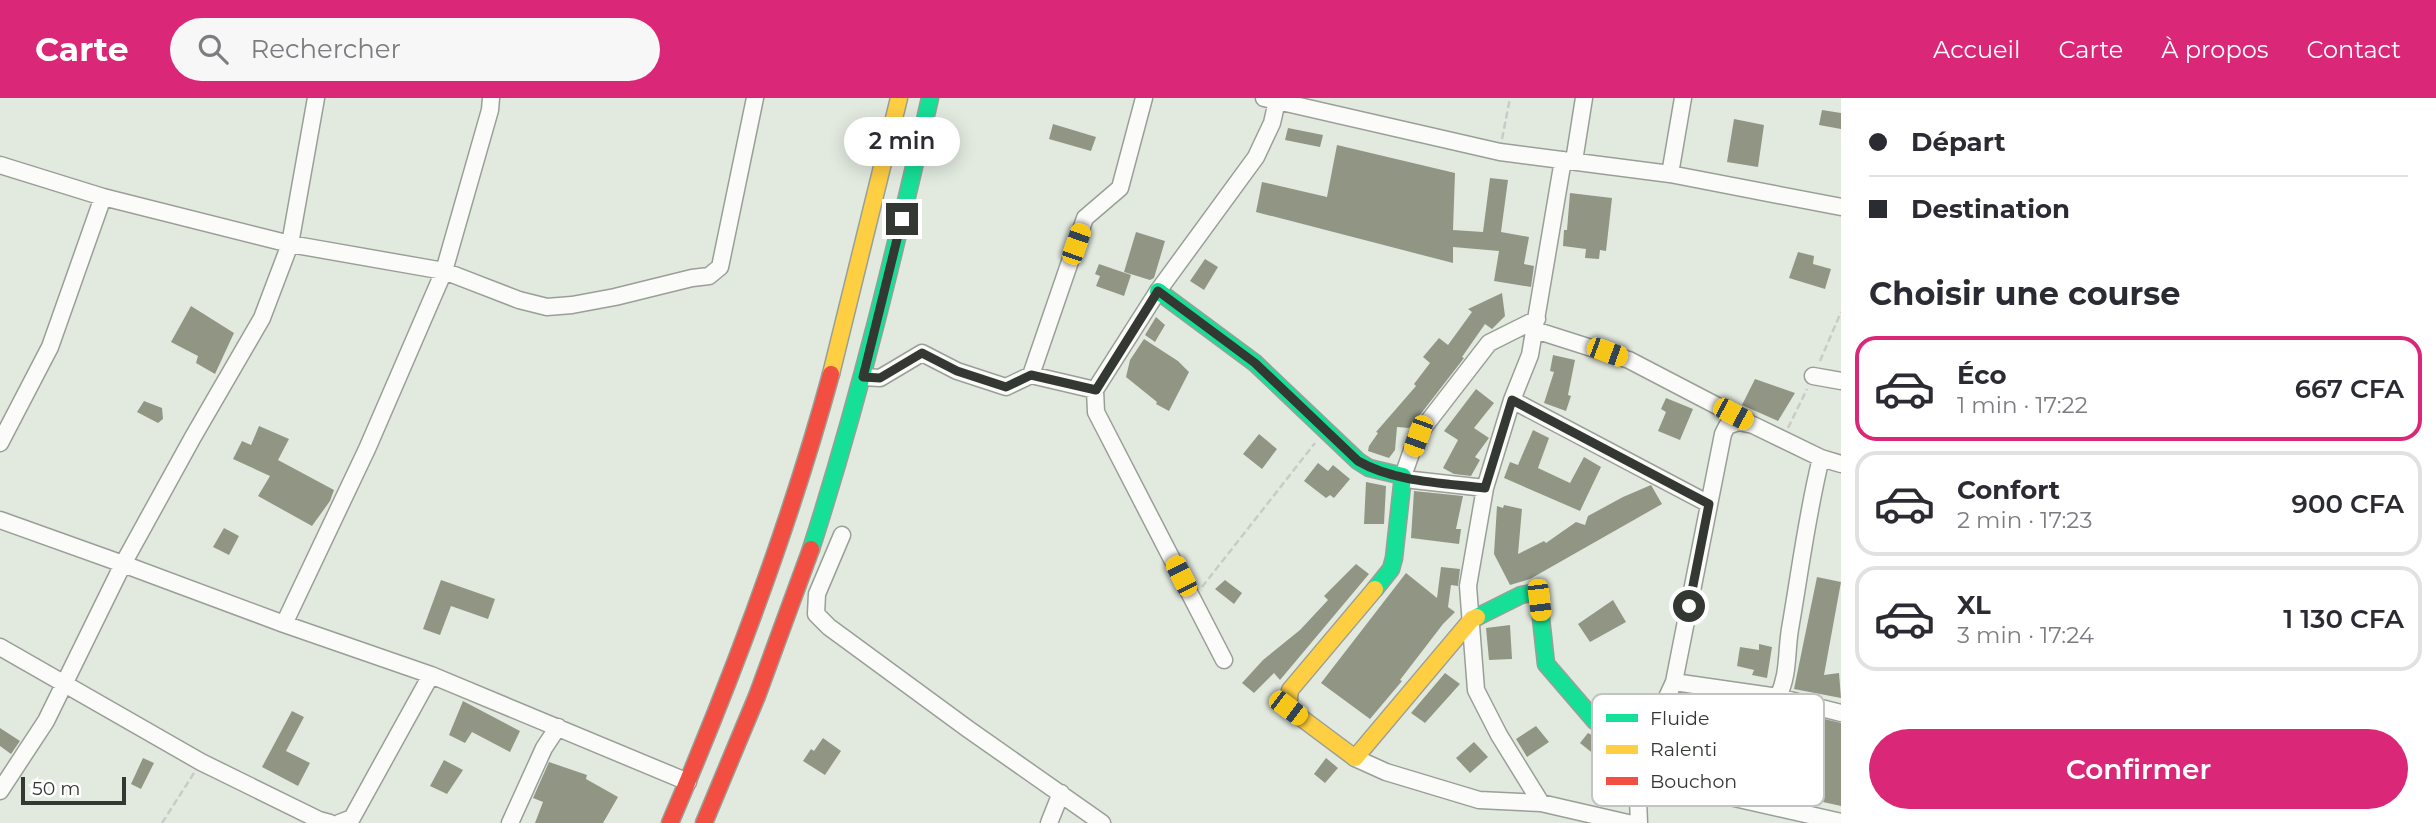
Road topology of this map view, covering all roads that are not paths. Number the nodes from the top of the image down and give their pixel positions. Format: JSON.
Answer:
{"nodes":[{"id":1,"x":316,"y":98,"type":"edge"},
{"id":2,"x":491,"y":98,"type":"edge"},
{"id":3,"x":755,"y":98,"type":"edge"},
{"id":4,"x":899,"y":98,"type":"edge"},
{"id":5,"x":930,"y":98,"type":"edge"},
{"id":6,"x":1144,"y":98,"type":"edge"},
{"id":7,"x":1337,"y":98,"type":"edge"},
{"id":8,"x":1584,"y":98,"type":"edge"},
{"id":9,"x":1683,"y":98,"type":"edge"},
{"id":10,"x":1270,"y":99,"type":"edge"},
{"id":11,"x":1334,"y":115,"type":"junction"},
{"id":12,"x":1569,"y":160,"type":"junction"},
{"id":13,"x":0,"y":165,"type":"edge"},
{"id":14,"x":1670,"y":174,"type":"junction"},
{"id":15,"x":103,"y":197,"type":"junction"},
{"id":16,"x":1841,"y":207,"type":"edge"},
{"id":17,"x":289,"y":244,"type":"junction"},
{"id":18,"x":444,"y":271,"type":"junction"},
{"id":19,"x":1158,"y":291,"type":"junction"},
{"id":20,"x":1536,"y":325,"type":"junction"},
{"id":21,"x":1031,"y":375,"type":"junction"},
{"id":22,"x":1813,"y":376,"type":"dead end"},
{"id":23,"x":863,"y":377,"type":"junction"},
{"id":24,"x":1841,"y":381,"type":"edge"},
{"id":25,"x":1096,"y":390,"type":"junction"},
{"id":26,"x":1512,"y":400,"type":"junction"},
{"id":27,"x":1753,"y":425,"type":"junction"},
{"id":28,"x":0,"y":443,"type":"edge"},
{"id":29,"x":1821,"y":458,"type":"junction"},
{"id":30,"x":1841,"y":464,"type":"edge"},
{"id":31,"x":1404,"y":476,"type":"junction"},
{"id":32,"x":1485,"y":488,"type":"junction"},
{"id":33,"x":1709,"y":504,"type":"junction"},
{"id":34,"x":0,"y":520,"type":"edge"},
{"id":35,"x":842,"y":535,"type":"dead end"},
{"id":36,"x":123,"y":564,"type":"junction"},
{"id":37,"x":1472,"y":619,"type":"junction"},
{"id":38,"x":284,"y":624,"type":"junction"},
{"id":39,"x":0,"y":647,"type":"edge"},
{"id":40,"x":1224,"y":660,"type":"dead end"},
{"id":41,"x":431,"y":675,"type":"junction"},
{"id":42,"x":1674,"y":682,"type":"junction"},
{"id":43,"x":65,"y":686,"type":"junction"},
{"id":44,"x":1668,"y":694,"type":"edge"},
{"id":45,"x":1756,"y":694,"type":"edge"},
{"id":46,"x":1779,"y":694,"type":"edge"},
{"id":47,"x":1824,"y":709,"type":"edge"},
{"id":48,"x":1841,"y":713,"type":"edge"},
{"id":49,"x":1592,"y":718,"type":"edge"},
{"id":50,"x":558,"y":727,"type":"junction"},
{"id":51,"x":1355,"y":758,"type":"junction"},
{"id":52,"x":688,"y":782,"type":"junction"},
{"id":53,"x":0,"y":791,"type":"edge"},
{"id":54,"x":1060,"y":793,"type":"junction"},
{"id":55,"x":1541,"y":803,"type":"junction"},
{"id":56,"x":1770,"y":806,"type":"edge"},
{"id":57,"x":1841,"y":822,"type":"edge"},
{"id":58,"x":330,"y":823,"type":"edge"},
{"id":59,"x":339,"y":823,"type":"edge"},
{"id":60,"x":510,"y":823,"type":"edge"},
{"id":61,"x":670,"y":823,"type":"edge"},
{"id":62,"x":704,"y":823,"type":"edge"},
{"id":63,"x":1049,"y":823,"type":"edge"},
{"id":64,"x":1102,"y":823,"type":"edge"},
{"id":65,"x":1628,"y":823,"type":"edge"}],
"edges":[{"from":1,"to":17,"type":"street"},
{"from":2,"to":18,"type":"street"},
{"from":3,"to":18,"type":"street"},
{"from":4,"to":52,"type":"main road"},
{"from":5,"to":23,"type":"main road"},
{"from":6,"to":21,"type":"street"},
{"from":7,"to":11,"type":"street"},
{"from":8,"to":12,"type":"street"},
{"from":9,"to":14,"type":"street"},
{"from":10,"to":11,"type":"street"},
{"from":10,"to":19,"type":"street"},
{"from":11,"to":12,"type":"street"},
{"from":12,"to":14,"type":"street"},
{"from":12,"to":20,"type":"street"},
{"from":13,"to":15,"type":"street"},
{"from":14,"to":16,"type":"street"},
{"from":15,"to":17,"type":"street"},
{"from":15,"to":28,"type":"street"},
{"from":17,"to":18,"type":"street"},
{"from":17,"to":36,"type":"street"},
{"from":18,"to":38,"type":"street"},
{"from":19,"to":25,"type":"street"},
{"from":19,"to":31,"type":"main road"},
{"from":20,"to":26,"type":"street"},
{"from":20,"to":27,"type":"street"},
{"from":20,"to":31,"type":"street"},
{"from":21,"to":23,"type":"street"},
{"from":21,"to":25,"type":"street"},
{"from":22,"to":24,"type":"street"},
{"from":23,"to":62,"type":"main road"},
{"from":25,"to":40,"type":"street"},
{"from":26,"to":32,"type":"street"},
{"from":26,"to":33,"type":"street"},
{"from":27,"to":29,"type":"street"},
{"from":27,"to":33,"type":"street"},
{"from":29,"to":30,"type":"street"},
{"from":29,"to":46,"type":"street"},
{"from":31,"to":32,"type":"street"},
{"from":31,"to":51,"type":"main road"},
{"from":32,"to":37,"type":"street"},
{"from":33,"to":42,"type":"street"},
{"from":34,"to":36,"type":"street"},
{"from":35,"to":54,"type":"street"},
{"from":36,"to":38,"type":"street"},
{"from":36,"to":43,"type":"street"},
{"from":37,"to":49,"type":"main road"},
{"from":37,"to":51,"type":"main road"},
{"from":37,"to":55,"type":"street"},
{"from":38,"to":41,"type":"street"},
{"from":39,"to":43,"type":"street"},
{"from":41,"to":50,"type":"street"},
{"from":41,"to":59,"type":"street"},
{"from":42,"to":44,"type":"street"},
{"from":42,"to":45,"type":"street"},
{"from":43,"to":53,"type":"street"},
{"from":43,"to":58,"type":"street"},
{"from":47,"to":48,"type":"street"},
{"from":50,"to":52,"type":"street"},
{"from":50,"to":60,"type":"street"},
{"from":51,"to":55,"type":"street"},
{"from":52,"to":61,"type":"main road"},
{"from":54,"to":63,"type":"street"},
{"from":54,"to":64,"type":"street"},
{"from":55,"to":65,"type":"street"},
{"from":56,"to":57,"type":"street"}]}
